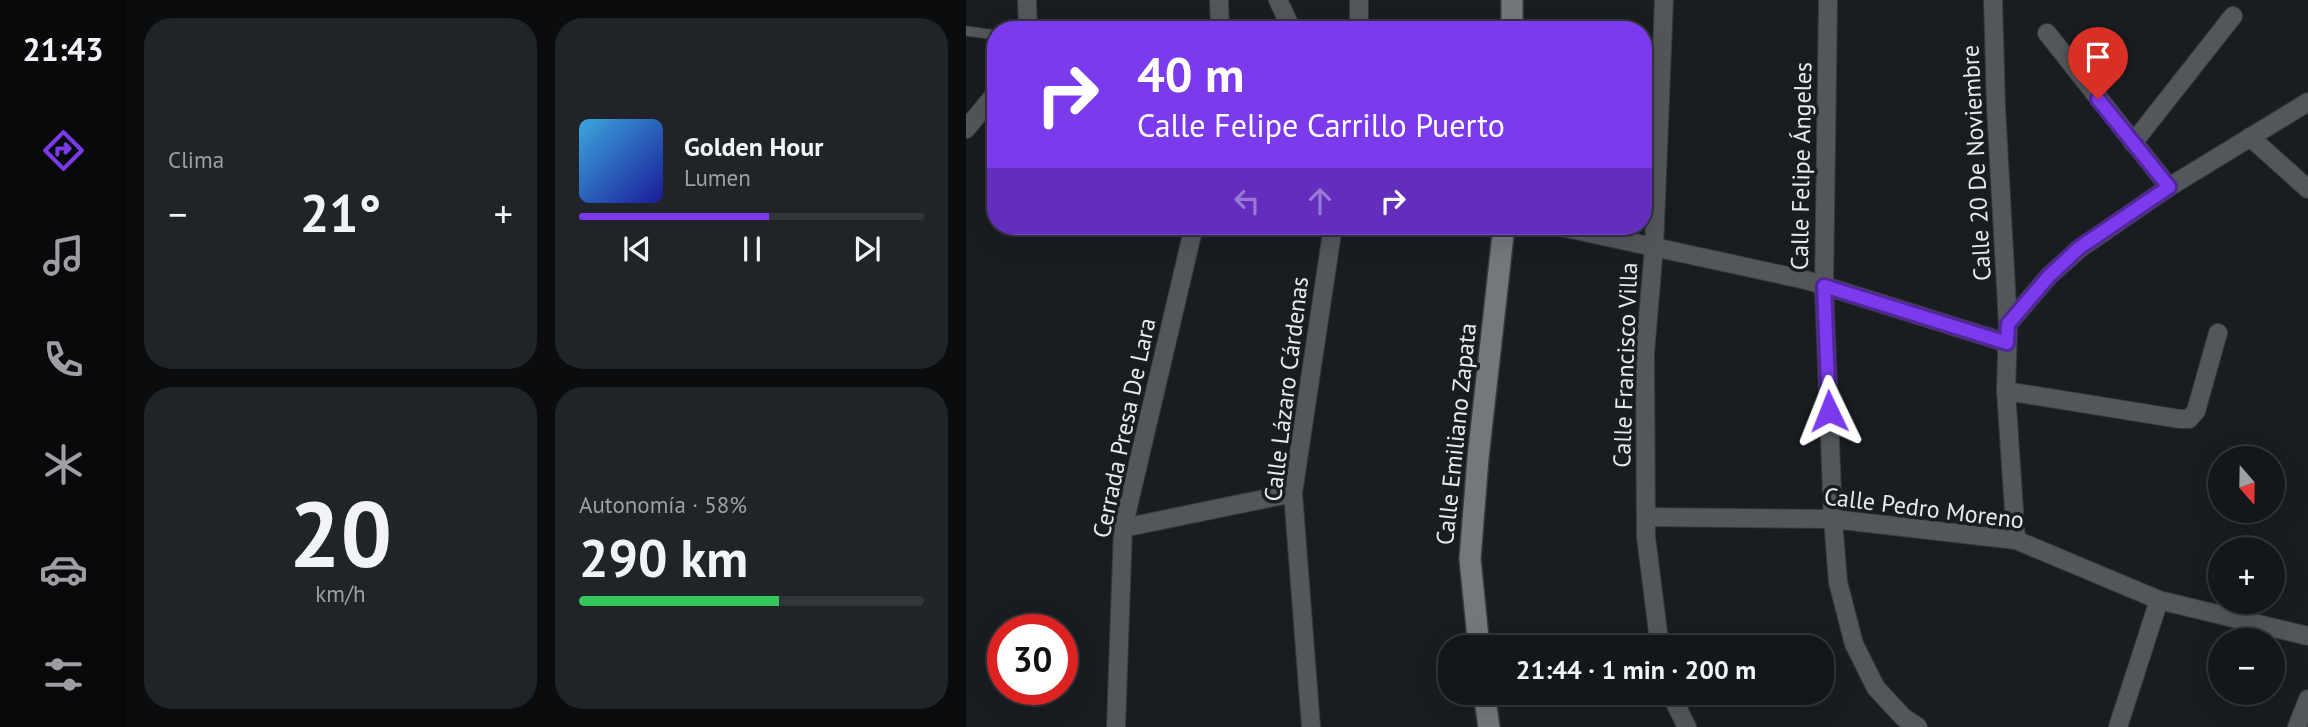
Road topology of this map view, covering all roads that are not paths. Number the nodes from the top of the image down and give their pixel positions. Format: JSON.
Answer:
{"nodes":[{"id":1,"x":1027,"y":0,"type":"edge"},
{"id":2,"x":1219,"y":0,"type":"edge"},
{"id":3,"x":1278,"y":0,"type":"edge"},
{"id":4,"x":1359,"y":0,"type":"edge"},
{"id":5,"x":1512,"y":0,"type":"edge"},
{"id":6,"x":1664,"y":0,"type":"edge"},
{"id":7,"x":1828,"y":0,"type":"edge"},
{"id":8,"x":1993,"y":0,"type":"edge"},
{"id":9,"x":2233,"y":16,"type":"dead end"},
{"id":10,"x":1028,"y":21,"type":"edge"},
{"id":11,"x":1220,"y":21,"type":"edge"},
{"id":12,"x":1288,"y":21,"type":"edge"},
{"id":13,"x":1359,"y":21,"type":"edge"},
{"id":14,"x":1512,"y":21,"type":"edge"},
{"id":15,"x":966,"y":31,"type":"edge"},
{"id":16,"x":2047,"y":33,"type":"dead end"},
{"id":17,"x":987,"y":34,"type":"edge"},
{"id":18,"x":2308,"y":102,"type":"edge"},
{"id":19,"x":987,"y":104,"type":"edge"},
{"id":20,"x":966,"y":129,"type":"edge"},
{"id":21,"x":2250,"y":137,"type":"junction"},
{"id":22,"x":2133,"y":143,"type":"junction"},
{"id":23,"x":2169,"y":187,"type":"junction"},
{"id":24,"x":2308,"y":189,"type":"edge"},
{"id":25,"x":1193,"y":235,"type":"edge"},
{"id":26,"x":1332,"y":235,"type":"edge"},
{"id":27,"x":1503,"y":235,"type":"edge"},
{"id":28,"x":1599,"y":235,"type":"edge"},
{"id":29,"x":1654,"y":247,"type":"junction"},
{"id":30,"x":1824,"y":286,"type":"junction"},
{"id":31,"x":2008,"y":324,"type":"junction"},
{"id":32,"x":2218,"y":333,"type":"dead end"},
{"id":33,"x":2007,"y":343,"type":"junction"},
{"id":34,"x":2006,"y":391,"type":"junction"},
{"id":35,"x":1293,"y":493,"type":"junction"},
{"id":36,"x":1646,"y":517,"type":"junction"},
{"id":37,"x":1833,"y":519,"type":"junction"},
{"id":38,"x":1123,"y":528,"type":"junction"},
{"id":39,"x":2016,"y":540,"type":"junction"},
{"id":40,"x":2159,"y":600,"type":"junction"},
{"id":41,"x":1478,"y":635,"type":"edge"},
{"id":42,"x":1658,"y":635,"type":"edge"},
{"id":43,"x":2308,"y":636,"type":"edge"},
{"id":44,"x":2308,"y":699,"type":"edge"},
{"id":45,"x":1486,"y":705,"type":"edge"},
{"id":46,"x":1676,"y":705,"type":"edge"},
{"id":47,"x":1116,"y":727,"type":"edge"},
{"id":48,"x":1311,"y":727,"type":"edge"},
{"id":49,"x":1489,"y":727,"type":"edge"},
{"id":50,"x":1687,"y":727,"type":"edge"},
{"id":51,"x":1918,"y":727,"type":"edge"},
{"id":52,"x":2118,"y":727,"type":"edge"},
{"id":53,"x":2297,"y":727,"type":"edge"}],
"edges":[{"from":1,"to":10,"type":"street"},
{"from":2,"to":11,"type":"street"},
{"from":3,"to":12,"type":"street"},
{"from":4,"to":13,"type":"street"},
{"from":5,"to":14,"type":"street"},
{"from":6,"to":29,"type":"street","name":"Calle Francisco Villa"},
{"from":7,"to":30,"type":"street","name":"Calle Felipe Ángeles"},
{"from":8,"to":31,"type":"street","name":"Calle 20 De Noviembre"},
{"from":9,"to":22,"type":"street"},
{"from":15,"to":17,"type":"lane"},
{"from":16,"to":22,"type":"street"},
{"from":18,"to":21,"type":"street"},
{"from":19,"to":20,"type":"street"},
{"from":21,"to":23,"type":"street"},
{"from":21,"to":24,"type":"street"},
{"from":22,"to":23,"type":"street"},
{"from":23,"to":31,"type":"street"},
{"from":25,"to":38,"type":"street","name":"Cerrada Presa De Lara"},
{"from":26,"to":35,"type":"street","name":"Calle Lázaro Cárdenas"},
{"from":27,"to":41,"type":"street","name":"Calle Emiliano Zapata"},
{"from":28,"to":29,"type":"street"},
{"from":29,"to":30,"type":"street"},
{"from":29,"to":36,"type":"street","name":"Calle Francisco Villa"},
{"from":30,"to":33,"type":"street"},
{"from":30,"to":37,"type":"street","name":"Calle Felipe Ángeles"},
{"from":31,"to":33,"type":"street","name":"Calle 20 De Noviembre"},
{"from":32,"to":34,"type":"street"},
{"from":33,"to":34,"type":"street","name":"Calle 20 De Noviembre"},
{"from":34,"to":39,"type":"street","name":"Calle 20 De Noviembre"},
{"from":35,"to":38,"type":"street"},
{"from":35,"to":48,"type":"street","name":"Calle Lázaro Cárdenas"},
{"from":36,"to":37,"type":"street","name":"Calle Pedro Moreno"},
{"from":36,"to":42,"type":"street","name":"Calle Francisco Villa"},
{"from":37,"to":39,"type":"street","name":"Calle Pedro Moreno"},
{"from":37,"to":51,"type":"street","name":"Calle Felipe Ángeles"},
{"from":38,"to":47,"type":"street","name":"Cerrada Presa De Lara"},
{"from":39,"to":40,"type":"street","name":"Calle Pedro Moreno"},
{"from":40,"to":43,"type":"street","name":"Calle Pedro Moreno"},
{"from":40,"to":52,"type":"street"},
{"from":44,"to":53,"type":"street"},
{"from":45,"to":49,"type":"street"},
{"from":46,"to":50,"type":"street"}]}
